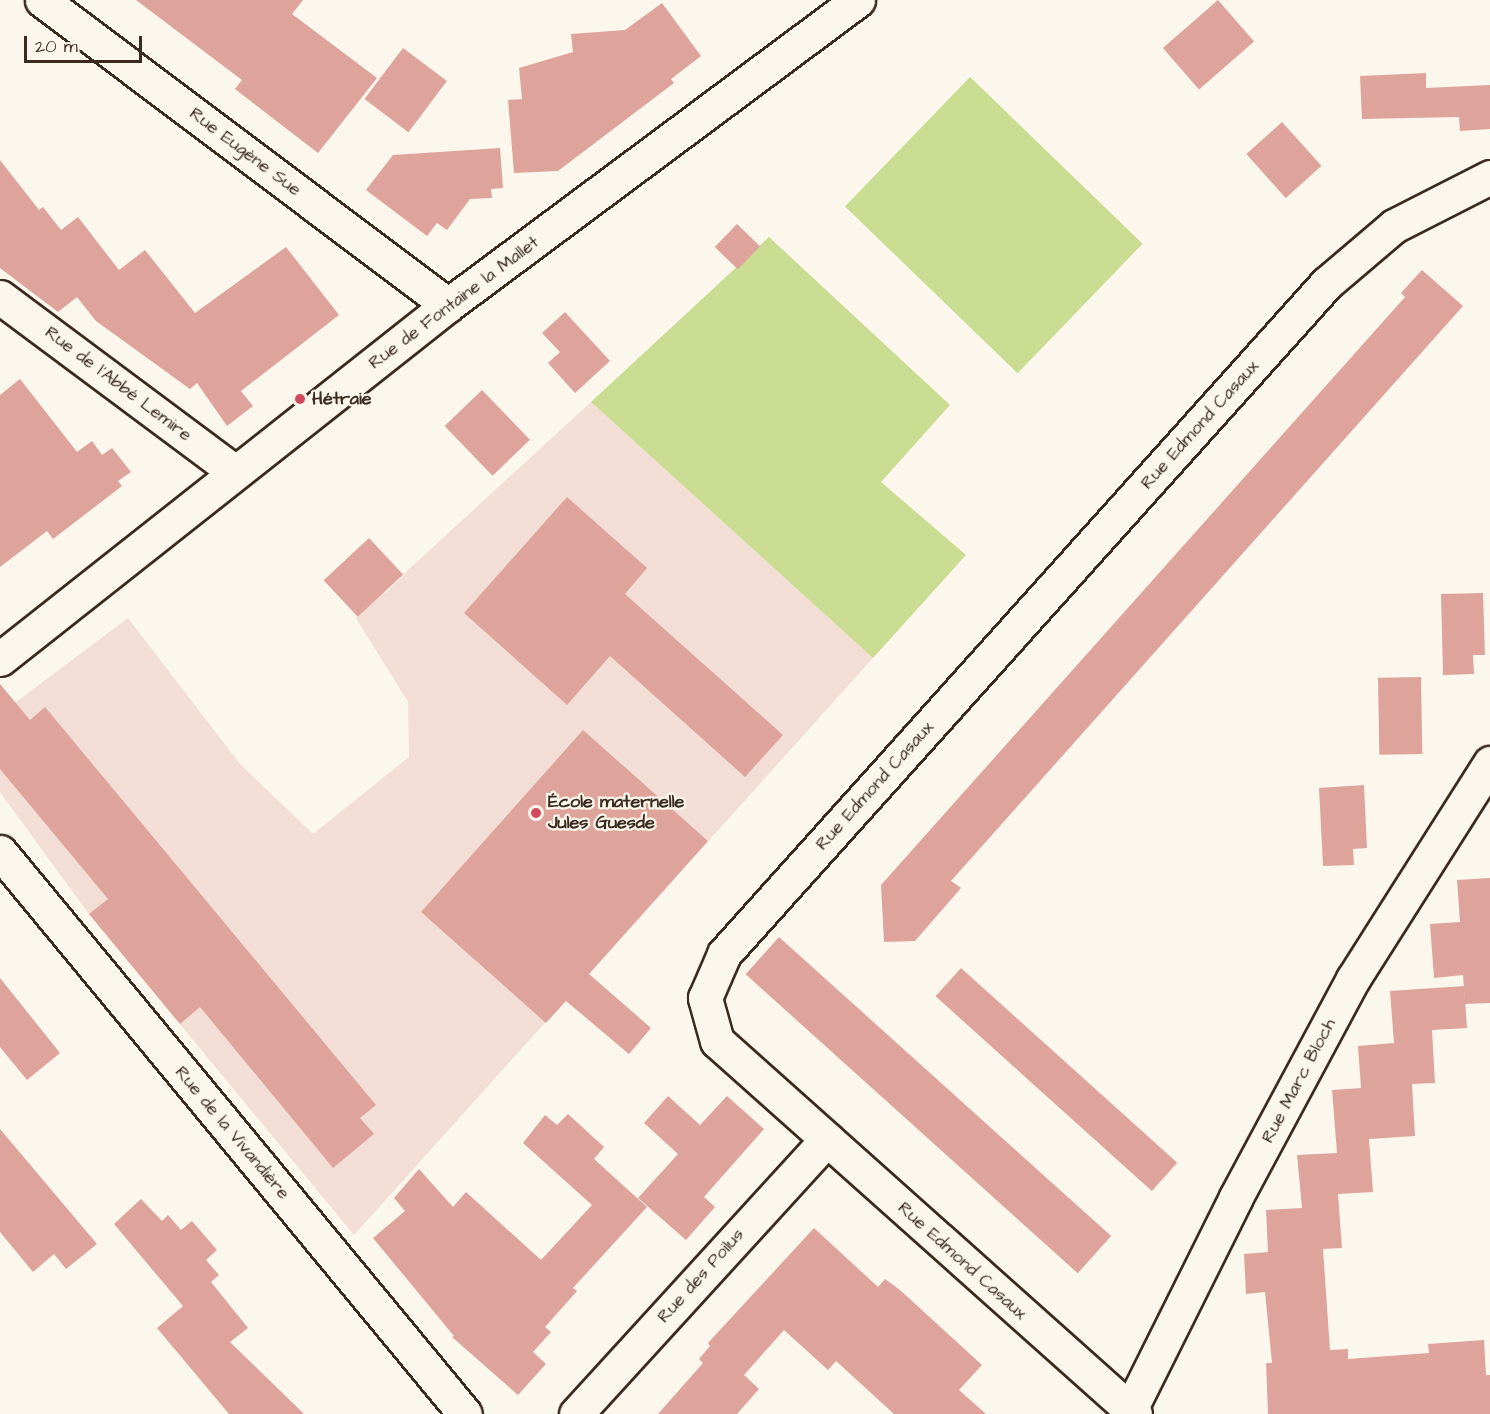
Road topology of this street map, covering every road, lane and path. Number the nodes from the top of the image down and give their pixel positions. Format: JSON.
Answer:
{"nodes":[{"id":1,"x":42,"y":0,"type":"edge"},
{"id":2,"x":858,"y":0,"type":"edge"},
{"id":3,"x":1490,"y":177,"type":"edge"},
{"id":4,"x":0,"y":297,"type":"edge"},
{"id":5,"x":448,"y":305,"type":"junction"},
{"id":6,"x":235,"y":472,"type":"junction"},
{"id":7,"x":0,"y":659,"type":"edge"},
{"id":8,"x":1490,"y":763,"type":"edge"},
{"id":9,"x":0,"y":852,"type":"edge"},
{"id":10,"x":827,"y":1139,"type":"junction"},
{"id":11,"x":1130,"y":1413,"type":"edge"},
{"id":12,"x":465,"y":1414,"type":"edge"},
{"id":13,"x":576,"y":1414,"type":"edge"}],
"edges":[{"from":1,"to":5,"type":"street","name":"Rue Eugène Sue"},
{"from":2,"to":5,"type":"street","name":"Rue de Fontaine la Mallet"},
{"from":3,"to":10,"type":"street","name":"Rue Edmond Casaux"},
{"from":4,"to":6,"type":"street","name":"Rue de l'Abbé Lemire"},
{"from":5,"to":6,"type":"street","name":"Rue de Fontaine la Mallet"},
{"from":6,"to":7,"type":"street","name":"Rue de Fontaine la Mallet"},
{"from":8,"to":11,"type":"street","name":"Rue Marc Bloch"},
{"from":9,"to":12,"type":"street","name":"Rue de la Vivandière"},
{"from":10,"to":11,"type":"street","name":"Rue Edmond Casaux"},
{"from":10,"to":13,"type":"street","name":"Rue des Poilus"}]}
